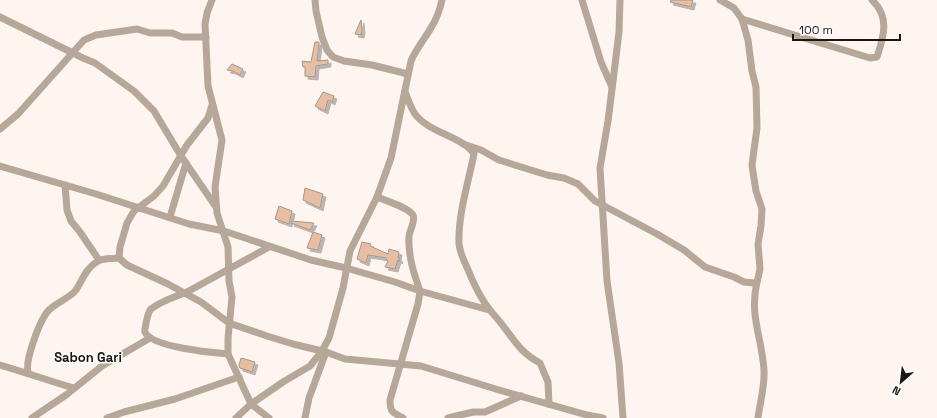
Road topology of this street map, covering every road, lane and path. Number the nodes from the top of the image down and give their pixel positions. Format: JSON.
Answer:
{"nodes":[{"id":1,"x":212,"y":0,"type":"edge"},
{"id":2,"x":315,"y":0,"type":"edge"},
{"id":3,"x":442,"y":0,"type":"edge"},
{"id":4,"x":582,"y":0,"type":"edge"},
{"id":5,"x":620,"y":0,"type":"edge"},
{"id":6,"x":720,"y":0,"type":"edge"},
{"id":7,"x":733,"y":0,"type":"edge"},
{"id":8,"x":872,"y":0,"type":"edge"},
{"id":9,"x":734,"y":8,"type":"junction"},
{"id":10,"x":0,"y":17,"type":"edge"},
{"id":11,"x":742,"y":19,"type":"junction"},
{"id":12,"x":206,"y":37,"type":"junction"},
{"id":13,"x":72,"y":53,"type":"junction"},
{"id":14,"x":408,"y":74,"type":"junction"},
{"id":15,"x":612,"y":87,"type":"junction"},
{"id":16,"x":405,"y":91,"type":"junction"},
{"id":17,"x":212,"y":105,"type":"junction"},
{"id":18,"x":0,"y":129,"type":"edge"},
{"id":19,"x":463,"y":144,"type":"junction"},
{"id":20,"x":181,"y":156,"type":"junction"},
{"id":21,"x":186,"y":163,"type":"junction"},
{"id":22,"x":0,"y":166,"type":"edge"},
{"id":23,"x":65,"y":185,"type":"junction"},
{"id":24,"x":377,"y":197,"type":"junction"},
{"id":25,"x":603,"y":206,"type":"junction"},
{"id":26,"x":139,"y":207,"type":"junction"},
{"id":27,"x":216,"y":207,"type":"junction"},
{"id":28,"x":170,"y":218,"type":"junction"},
{"id":29,"x":224,"y":231,"type":"junction"},
{"id":30,"x":269,"y":246,"type":"junction"},
{"id":31,"x":119,"y":258,"type":"junction"},
{"id":32,"x":99,"y":260,"type":"junction"},
{"id":33,"x":346,"y":268,"type":"junction"},
{"id":34,"x":229,"y":269,"type":"junction"},
{"id":35,"x":757,"y":282,"type":"junction"},
{"id":36,"x":420,"y":291,"type":"junction"},
{"id":37,"x":184,"y":293,"type":"junction"},
{"id":38,"x":489,"y":310,"type":"junction"},
{"id":39,"x":229,"y":323,"type":"junction"},
{"id":40,"x":150,"y":338,"type":"junction"},
{"id":41,"x":324,"y":351,"type":"junction"},
{"id":42,"x":228,"y":354,"type":"junction"},
{"id":43,"x":401,"y":364,"type":"junction"},
{"id":44,"x":0,"y":365,"type":"edge"},
{"id":45,"x":28,"y":372,"type":"junction"},
{"id":46,"x":239,"y":377,"type":"junction"},
{"id":47,"x":74,"y":388,"type":"junction"},
{"id":48,"x":521,"y":396,"type":"junction"},
{"id":49,"x":251,"y":404,"type":"junction"},
{"id":50,"x":549,"y":404,"type":"junction"},
{"id":51,"x":486,"y":415,"type":"edge"},
{"id":52,"x":585,"y":416,"type":"edge"},
{"id":53,"x":32,"y":418,"type":"edge"},
{"id":54,"x":107,"y":418,"type":"edge"},
{"id":55,"x":236,"y":418,"type":"edge"},
{"id":56,"x":269,"y":418,"type":"edge"},
{"id":57,"x":305,"y":418,"type":"edge"},
{"id":58,"x":403,"y":418,"type":"edge"},
{"id":59,"x":448,"y":418,"type":"edge"},
{"id":60,"x":603,"y":418,"type":"edge"},
{"id":61,"x":624,"y":418,"type":"edge"},
{"id":62,"x":758,"y":418,"type":"edge"}],
"edges":[{"from":1,"to":12,"type":"street"},
{"from":2,"to":14,"type":"street"},
{"from":3,"to":14,"type":"street"},
{"from":4,"to":15,"type":"street"},
{"from":5,"to":15,"type":"street"},
{"from":6,"to":9,"type":"street"},
{"from":7,"to":9,"type":"street"},
{"from":8,"to":11,"type":"street"},
{"from":9,"to":11,"type":"street"},
{"from":10,"to":13,"type":"street"},
{"from":11,"to":35,"type":"street"},
{"from":12,"to":13,"type":"street"},
{"from":12,"to":17,"type":"street"},
{"from":13,"to":18,"type":"street"},
{"from":13,"to":20,"type":"street"},
{"from":14,"to":16,"type":"street"},
{"from":15,"to":25,"type":"street"},
{"from":16,"to":19,"type":"street"},
{"from":16,"to":24,"type":"street"},
{"from":17,"to":20,"type":"street"},
{"from":17,"to":27,"type":"street"},
{"from":19,"to":25,"type":"street"},
{"from":19,"to":38,"type":"street"},
{"from":20,"to":21,"type":"street"},
{"from":20,"to":26,"type":"street"},
{"from":21,"to":27,"type":"street"},
{"from":21,"to":28,"type":"street"},
{"from":22,"to":23,"type":"street"},
{"from":23,"to":26,"type":"street"},
{"from":23,"to":32,"type":"street"},
{"from":24,"to":33,"type":"street"},
{"from":24,"to":36,"type":"street"},
{"from":25,"to":35,"type":"street"},
{"from":25,"to":61,"type":"street"},
{"from":26,"to":28,"type":"street"},
{"from":26,"to":31,"type":"street"},
{"from":27,"to":29,"type":"street"},
{"from":28,"to":29,"type":"street"},
{"from":29,"to":30,"type":"street"},
{"from":29,"to":34,"type":"street"},
{"from":30,"to":33,"type":"street"},
{"from":30,"to":34,"type":"street"},
{"from":31,"to":32,"type":"street"},
{"from":31,"to":37,"type":"street"},
{"from":32,"to":45,"type":"street"},
{"from":33,"to":36,"type":"street"},
{"from":33,"to":41,"type":"street"},
{"from":34,"to":37,"type":"street"},
{"from":34,"to":39,"type":"street"},
{"from":35,"to":62,"type":"street"},
{"from":36,"to":38,"type":"street"},
{"from":36,"to":43,"type":"street"},
{"from":37,"to":39,"type":"street"},
{"from":37,"to":40,"type":"street"},
{"from":38,"to":50,"type":"street"},
{"from":39,"to":41,"type":"street"},
{"from":39,"to":42,"type":"street"},
{"from":40,"to":42,"type":"street"},
{"from":40,"to":47,"type":"street"},
{"from":41,"to":43,"type":"street"},
{"from":41,"to":49,"type":"street"},
{"from":41,"to":57,"type":"street"},
{"from":42,"to":46,"type":"street"},
{"from":43,"to":48,"type":"street"},
{"from":43,"to":58,"type":"street"},
{"from":44,"to":45,"type":"street"},
{"from":45,"to":47,"type":"street"},
{"from":46,"to":49,"type":"street"},
{"from":46,"to":54,"type":"street"},
{"from":47,"to":53,"type":"street"},
{"from":48,"to":50,"type":"street"},
{"from":48,"to":51,"type":"street"},
{"from":49,"to":55,"type":"street"},
{"from":49,"to":56,"type":"street"},
{"from":50,"to":52,"type":"street"},
{"from":51,"to":59,"type":"street"},
{"from":52,"to":60,"type":"street"}]}
